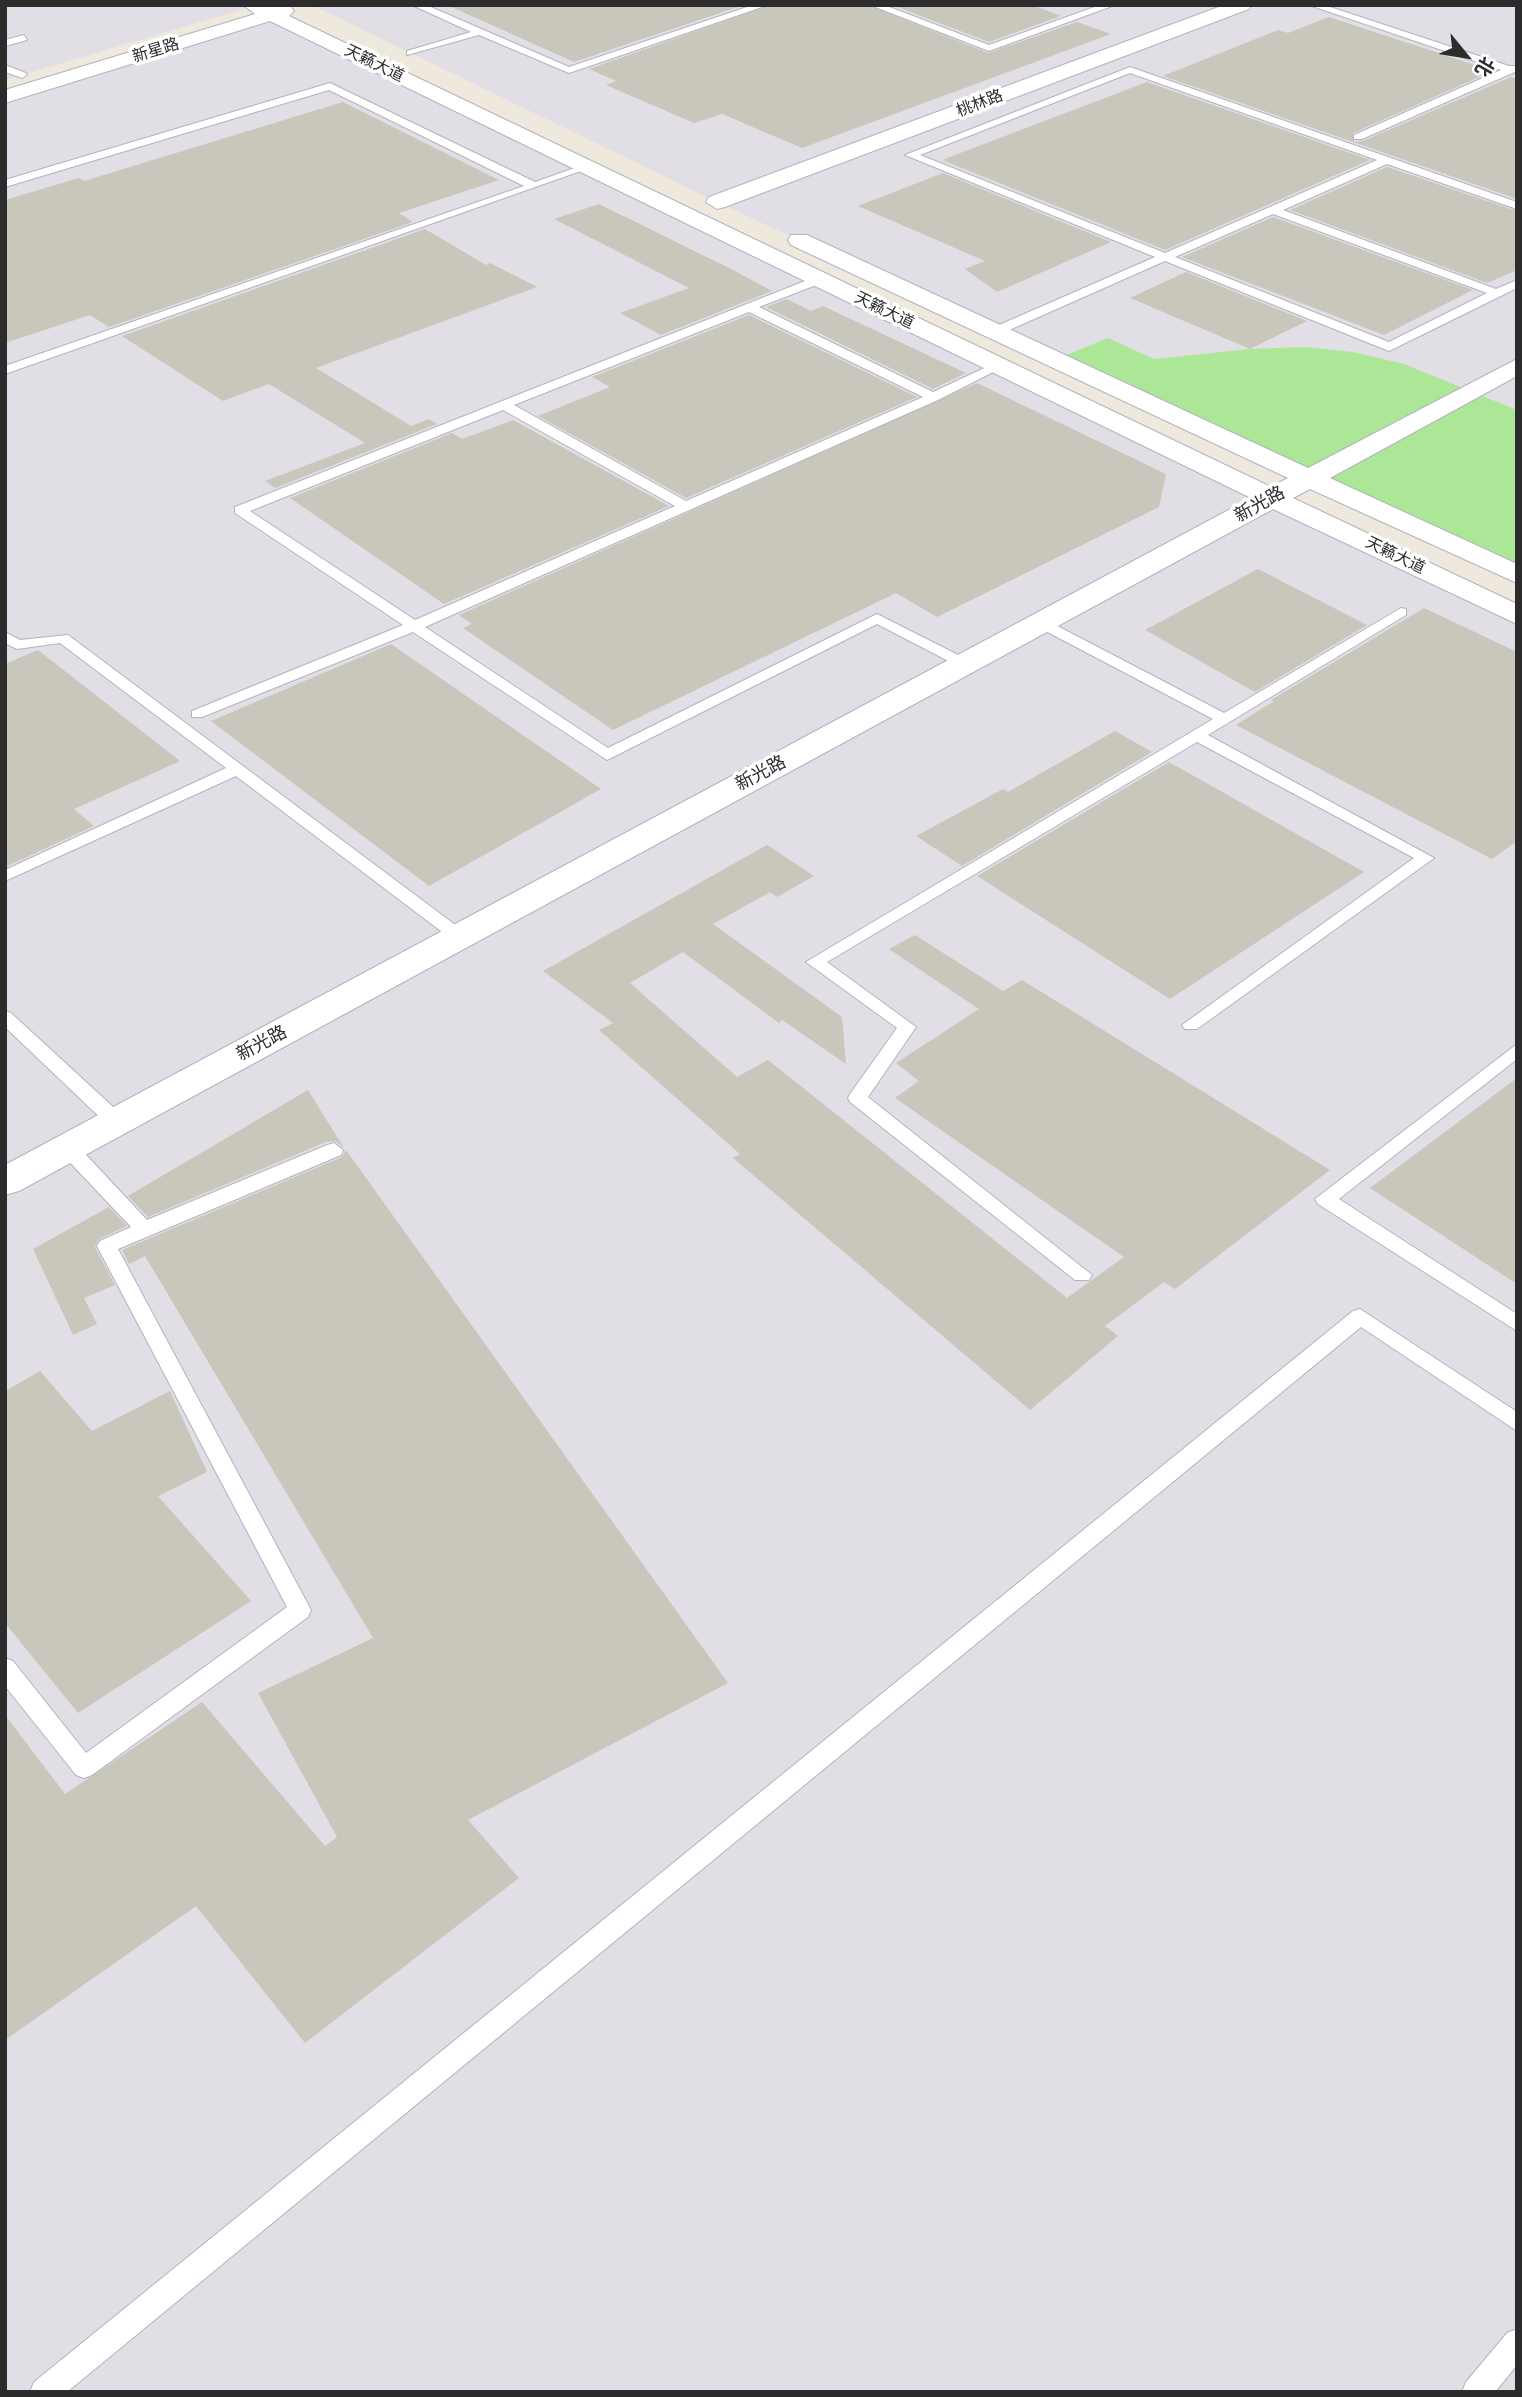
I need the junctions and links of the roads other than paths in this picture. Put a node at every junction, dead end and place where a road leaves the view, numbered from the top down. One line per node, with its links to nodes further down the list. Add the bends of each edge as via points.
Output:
1 (306, 5): 8 (street, 新星路)
2 (417, 5): 9 (lane)
3 (763, 5): 9 (lane, via 569,70)
4 (875, 5): 5 (lane, via 989,48)
5 (1110, 5)
6 (1242, 5): 24 (street, 桃林路)
7 (1314, 5): 15 (lane)
8 (259, 8): 16 (street, 新星路); 17 (street, 新星路); 20 (street, 天籁大道)
9 (480, 32): 13 (lane)
10 (24, 38): 12 (lane)
11 (387, 41): 13 (street, 天籁大道)
12 (5, 43)
13 (411, 53): 14 (street, 天籁大道)
14 (436, 65)
15 (1513, 68): 18 (lane)
16 (11, 74)
17 (5, 97)
18 (1358, 137)
19 (1387, 160): 25 (lane); 26 (lane); 29 (lane, via 1130,70 910,155)
20 (587, 167): 22 (lane); 30 (street, 天籁大道)
21 (5, 184): 22 (lane, via 330,86)
22 (534, 186): 37 (lane)
23 (693, 190): 24 (street)
24 (717, 202): 27 (street)
25 (1517, 206)
26 (1273, 210): 29 (lane); 32 (lane)
27 (743, 214)
28 (780, 232): 34 (street, 天籁大道)
29 (1165, 257): 32 (lane, via 1389,347); 34 (lane)
30 (820, 279): 33 (lane); 36 (street, 天籁大道)
31 (1517, 283): 32 (lane)
32 (1497, 293)
33 (749, 307): 38 (lane); 39 (lane)
34 (994, 332): 40 (street, 天籁大道)
35 (1517, 366): 40 (street, 新光路)
36 (997, 367): 38 (lane); 41 (street, 天籁大道)
37 (5, 370)
38 (933, 397): 42 (lane)
39 (504, 405): 42 (lane); 47 (lane, via 240,510)
40 (1308, 478): 41 (street, 新光路); 43 (street, 天籁大道)
41 (1273, 498): 45 (street, 天籁大道); 46 (street, 新光路)
42 (685, 506): 47 (lane)
43 (1517, 575)
44 (1401, 612): 51 (lane)
45 (1517, 615)
46 (1041, 623): 49 (street, 新光路); 51 (lane)
47 (414, 626): 49 (lane, via 607,755 877,618); 50 (lane)
48 (9, 644): 53 (lane, via 63,638)
49 (965, 664): 55 (street, 新光路)
50 (197, 714)
51 (1224, 719): 52 (lane)
52 (1196, 735): 57 (lane, via 1426,858); 64 (lane, via 815,962 907,1027 857,1098)
53 (237, 769): 54 (lane); 55 (lane)
54 (5, 876)
55 (460, 937): 59 (street, 新光路)
56 (5, 1017): 59 (lane)
57 (1191, 1025)
58 (1517, 1050): 65 (lane, via 1325,1199)
59 (117, 1122): 60 (street, 新光路)
60 (68, 1148): 62 (street, 新光路); 63 (lane)
61 (334, 1150): 63 (lane)
62 (5, 1182)
63 (144, 1229): 67 (lane, via 107,1246 300,1610 83,1768)
64 (1082, 1275)
65 (1517, 1324)
66 (1517, 1423): 69 (lane, via 1360,1316)
67 (5, 1668)
68 (1517, 2343): 70 (lane)
69 (44, 2392)
70 (1476, 2392)

